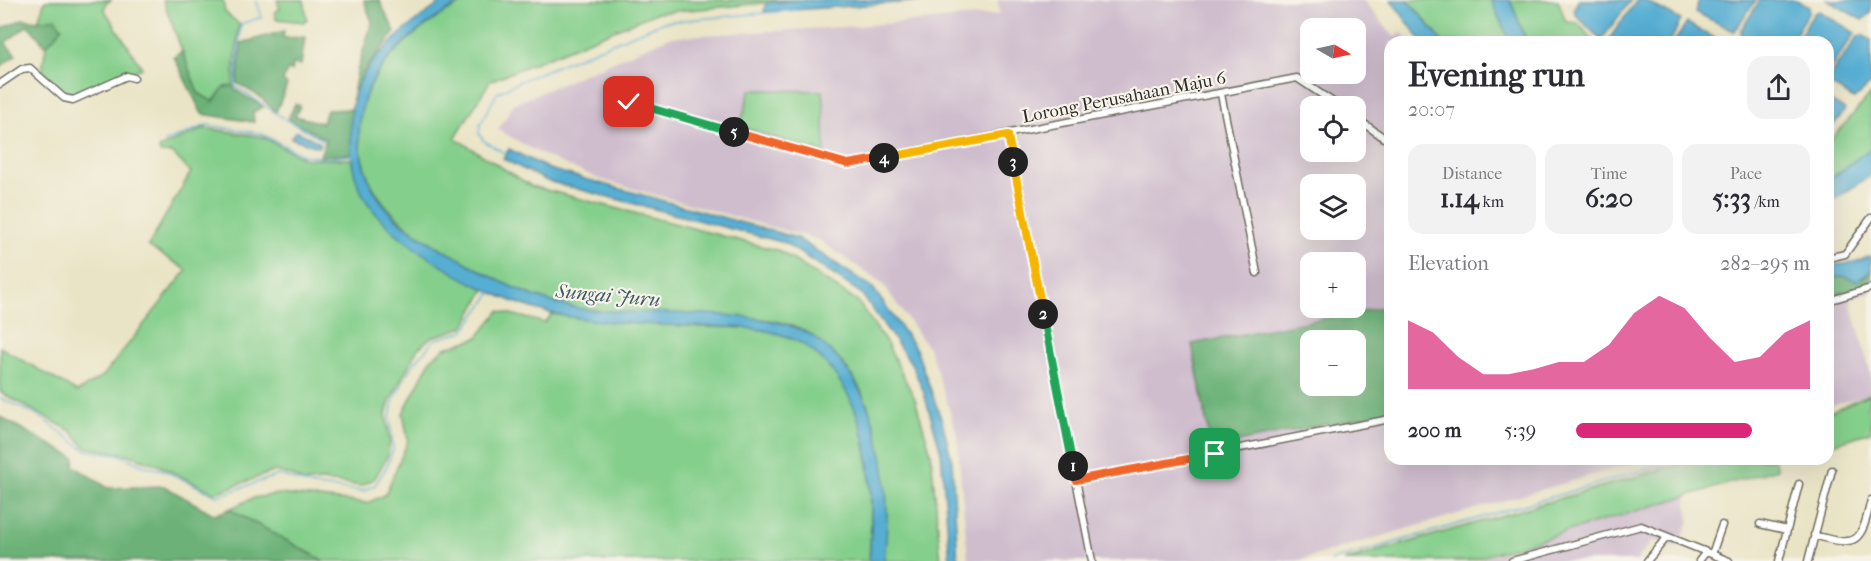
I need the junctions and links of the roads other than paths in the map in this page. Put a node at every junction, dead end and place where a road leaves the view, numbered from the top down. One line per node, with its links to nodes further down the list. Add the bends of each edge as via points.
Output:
1 (134, 78): 2 (street, via 127,76 73,100 64,98 30,68)
2 (0, 84)
3 (1221, 94): 4 (street, Lorong Perusahaan Maju 6, via 1297,78); 7 (street, Lorong Perusahaan Maju 6); 11 (street)
4 (1324, 96)
5 (629, 102): 7 (street, Lorong Perusahaan Maju 6, via 848,164)
6 (1366, 125): 8 (street)
7 (1008, 135): 16 (street)
8 (1384, 138)
9 (1871, 218): 10 (street, via 1845,254)
10 (1834, 257)
11 (1257, 273)
12 (1871, 288): 13 (street)
13 (1834, 299)
14 (1384, 420): 16 (street)
15 (1832, 470): 22 (street)
16 (1076, 480): 25 (street)
17 (1799, 484): 21 (street)
18 (1871, 500): 22 (street, via 1862,535 1854,542)
19 (1760, 524): 21 (street)
20 (1722, 525): 24 (street)
21 (1787, 530): 30 (street)
22 (1814, 536): 31 (street)
23 (1667, 537): 24 (street); 26 (street, via 1641,526); 27 (street)
24 (1709, 553): 28 (street); 29 (street)
25 (1092, 561)
26 (1512, 561)
27 (1647, 561)
28 (1699, 561)
29 (1729, 561)
30 (1779, 561)
31 (1808, 561)

